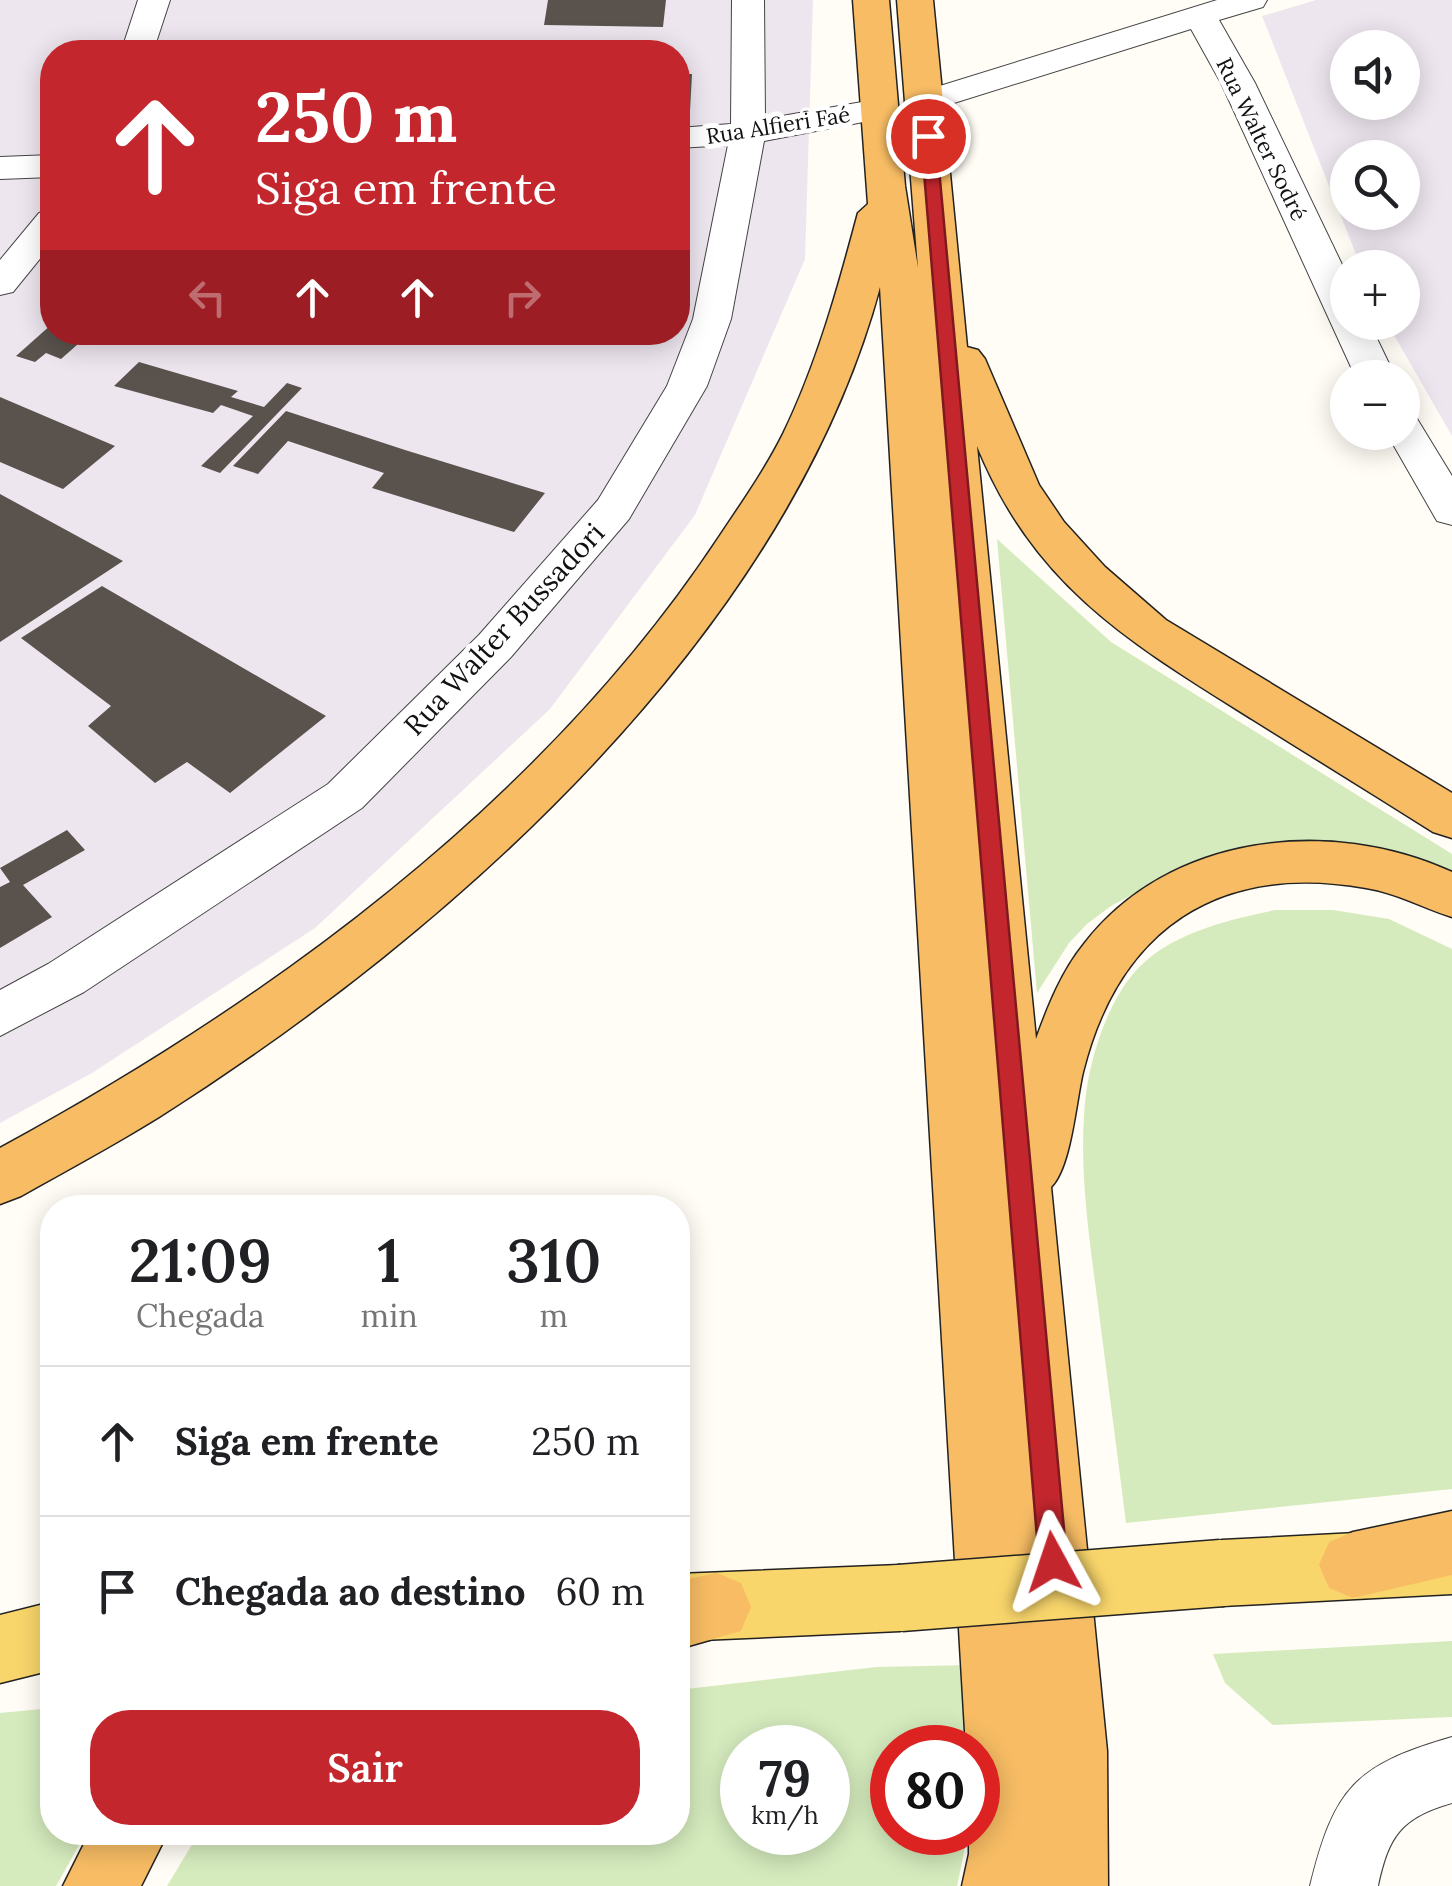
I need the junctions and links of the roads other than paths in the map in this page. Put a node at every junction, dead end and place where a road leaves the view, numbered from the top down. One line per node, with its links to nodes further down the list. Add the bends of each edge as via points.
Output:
1 (154, 0): 7 (street)
2 (748, 0): 10 (street, Rua Walter Bussadori)
3 (871, 0): 9 (highway)
4 (915, 0): 8 (highway)
5 (1251, 0): 6 (street)
6 (1200, 15): 8 (street); 16 (street, Rua Walter Sodré)
7 (140, 40)
8 (926, 102): 18 (highway)
9 (879, 109): 10 (street, Rua Alfieri Faé); 14 (highway)
10 (748, 133): 11 (street, Rua Alfieri Faé); 23 (street, Rua Walter Bussadori, via 712,319 687,386 614,509 495,646 346,796)
11 (690, 137)
12 (40, 166): 13 (street)
13 (0, 168)
14 (885, 186): 24 (highway, via 855,310 808,430 724,574 623,700 484,839 323,972 154,1090); 38 (highway, via 904,310 1001,1726 1006,1854)
15 (40, 236): 17 (street)
16 (1330, 282)
17 (0, 284)
18 (943, 310): 21 (highway, via 1016,487 1088,578 1149,632); 25 (highway)
19 (1416, 450): 20 (street)
20 (1452, 511)
21 (1452, 818)
22 (1452, 896): 25 (highway, via 1375,869 1292,860 1212,876 1145,915 1095,970 1056,1060)
23 (0, 1016)
24 (0, 1178)
25 (1021, 1220): 39 (highway, via 1071,1751)
26 (1452, 1544): 28 (highway)
27 (1452, 1560): 28 (main road)
28 (1353, 1565): 29 (main road, bridge)
29 (691, 1610)
30 (0, 1629): 31 (main road)
31 (40, 1631)
32 (40, 1636): 33 (main road)
33 (0, 1649)
34 (1452, 1770): 36 (street, via 1404,1783 1367,1813)
35 (124, 1845): 37 (highway)
36 (1348, 1867)
37 (100, 1886)
38 (999, 1886)
39 (1071, 1886)

